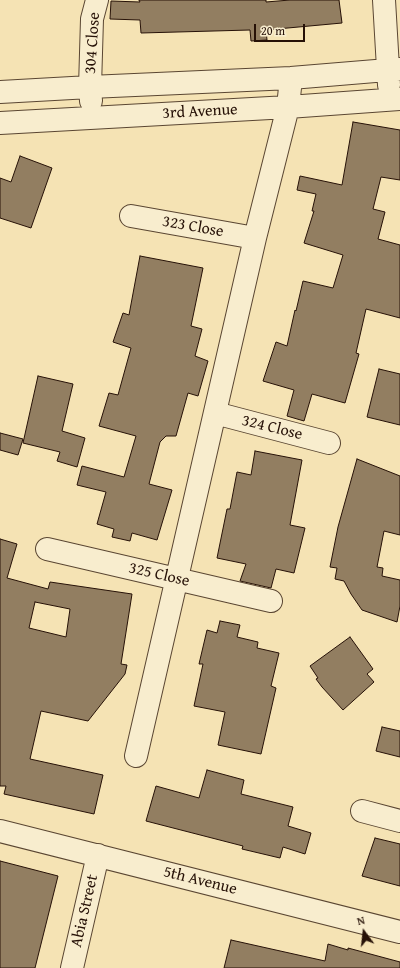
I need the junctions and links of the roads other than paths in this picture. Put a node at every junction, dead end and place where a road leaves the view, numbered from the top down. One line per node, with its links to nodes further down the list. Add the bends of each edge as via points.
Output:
1 (97, 0): 5 (street, 304 Close, via 92,19)
2 (384, 0): 3 (street)
3 (394, 70): 4 (street, 3rd Avenue); 7 (street)
4 (291, 78): 5 (street, 3rd Avenue); 8 (street)
5 (90, 87): 6 (street, 3rd Avenue); 9 (street, 304 Close)
6 (0, 92)
7 (395, 99): 8 (street, 3rd Avenue)
8 (288, 107): 9 (street, 3rd Avenue); 12 (street)
9 (92, 118): 10 (street, 3rd Avenue)
10 (0, 123)
11 (131, 216): 12 (street, 323 Close)
12 (256, 238): 13 (street)
13 (215, 413): 14 (street, 324 Close); 16 (street)
14 (329, 443)
15 (47, 549): 16 (street, 325 Close)
16 (177, 579): 17 (street, 325 Close); 18 (street)
17 (271, 602)
18 (136, 756)
19 (362, 811): 20 (street)
20 (400, 821)
21 (0, 831): 22 (street, 5th Avenue)
22 (98, 855): 23 (street, 5th Avenue); 24 (street, Abia Street)
23 (400, 932)
24 (72, 968)

